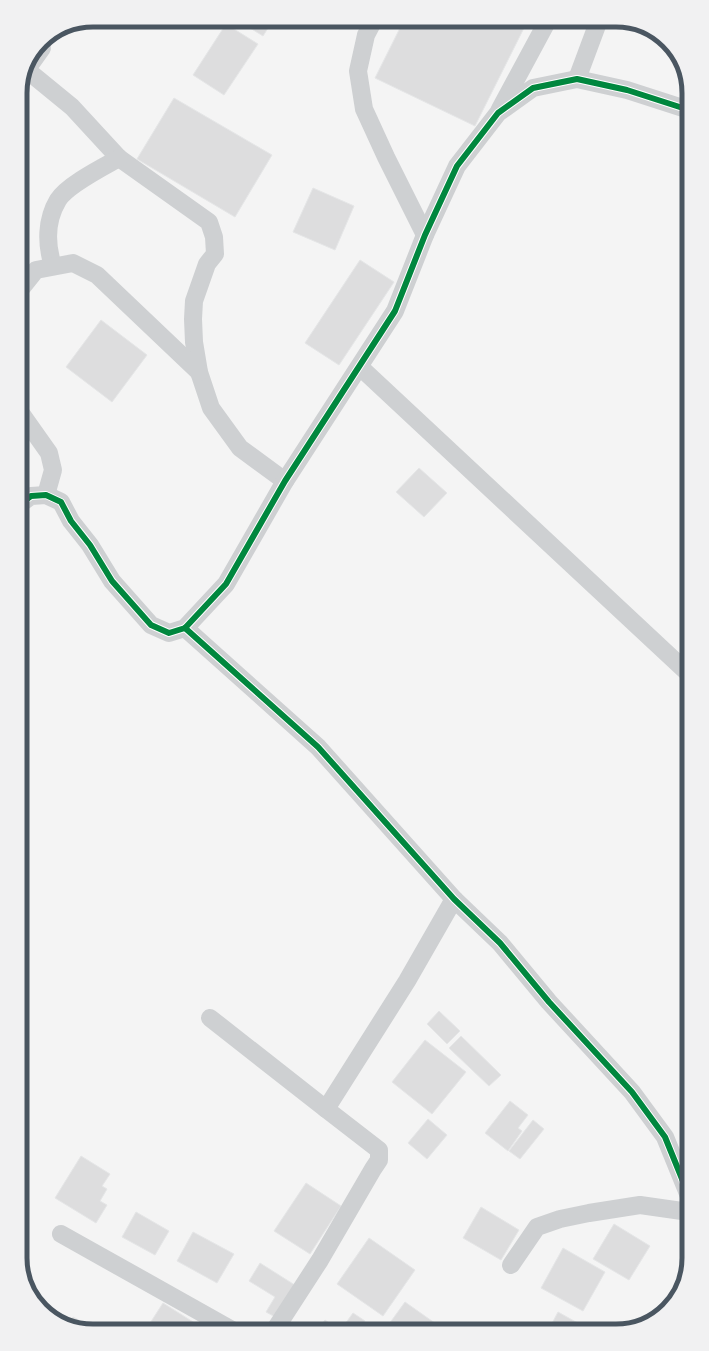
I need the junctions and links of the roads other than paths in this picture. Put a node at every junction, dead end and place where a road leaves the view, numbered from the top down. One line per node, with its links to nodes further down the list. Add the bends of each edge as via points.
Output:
1 (370, 27): 9 (street, via 358,71 364,109)
2 (544, 27): 7 (street)
3 (596, 27): 5 (street)
4 (30, 73): 8 (street, via 72,107)
5 (577, 79): 6 (street, via 627,90); 7 (street, via 532,88)
6 (682, 108)
7 (498, 113): 9 (street, via 456,166)
8 (118, 158): 10 (street, via 70,187 58,200 48,229 48,252); 13 (street, via 209,222 214,237 215,254 208,264 194,301 194,342)
9 (425, 234): 12 (street, via 395,311)
10 (53, 266): 11 (street, via 36,270); 13 (street, via 73,263 97,275)
11 (27, 281)
12 (360, 367): 15 (street); 19 (street)
13 (199, 372): 15 (street, via 211,408 240,448)
14 (27, 422): 16 (street, via 49,453 53,470)
15 (285, 481): 18 (street, via 226,584)
16 (46, 495): 17 (street, via 32,496); 18 (street, via 61,502 112,581 151,625 169,633)
17 (27, 499)
18 (185, 628): 20 (street, via 318,747)
19 (682, 667)
20 (454, 899): 22 (street, via 407,981); 23 (street, via 500,943 549,1002 632,1092 665,1137)
21 (210, 1018): 22 (street)
22 (326, 1109): 28 (street, via 379,1150 379,1160)
23 (682, 1179)
24 (682, 1211): 26 (street, via 640,1205 560,1219 537,1227)
25 (61, 1234): 27 (street)
26 (511, 1265)
27 (222, 1324)
28 (279, 1324)

